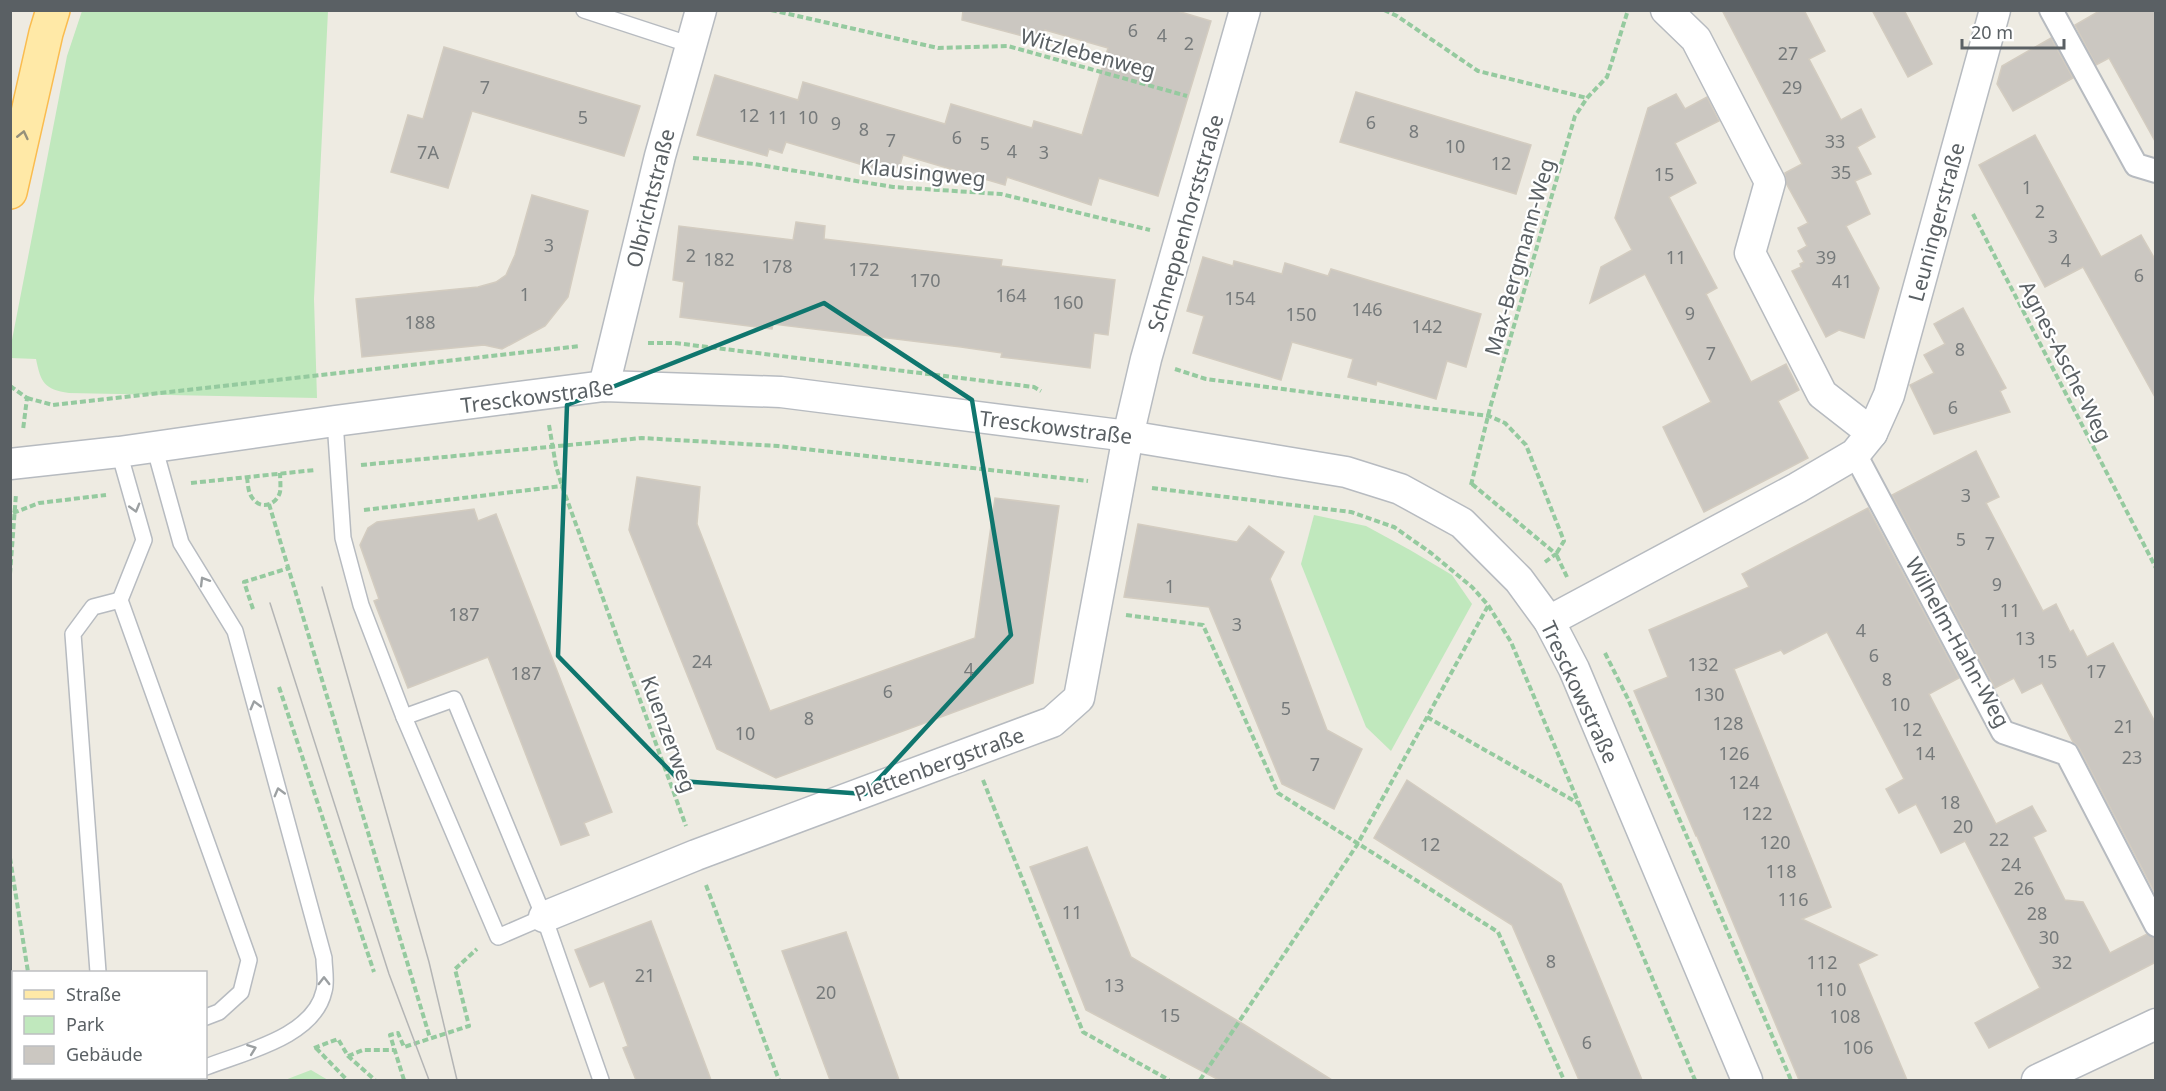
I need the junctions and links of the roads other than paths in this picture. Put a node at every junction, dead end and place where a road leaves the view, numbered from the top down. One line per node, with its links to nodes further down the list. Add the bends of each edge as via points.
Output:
1 (53, 10): 10 (main road, one-way to 1)
2 (584, 10): 8 (lane)
3 (701, 10): 8 (street, Olbrichtstraße)
4 (1245, 10): 13 (street, Schneppenhorststraße, via 1146,359)
5 (1666, 10): 14 (street, via 1696,39 1770,182 1750,253 1822,394)
6 (1995, 10): 14 (street, Leuningerstraße, via 1889,394)
7 (2051, 10): 9 (street, via 2136,165)
8 (691, 45): 11 (street, Olbrichtstraße)
9 (2156, 171)
10 (10, 192)
11 (604, 386): 12 (street, Tresckowstraße); 13 (street, Tresckowstraße, via 781,392)
12 (335, 421): 15 (street, Tresckowstraße); 20 (lane, via 343,538 361,605)
13 (1128, 436): 19 (street, Tresckowstraße, via 1346,472 1400,489 1462,523 1519,580); 21 (street, Plettenbergstraße, via 1080,698 1052,722 696,855)
14 (1864, 443): 19 (street, via 1797,488); 22 (street, Wilhelm-Hahn-Weg, via 2003,732 2067,754)
15 (154, 446): 16 (street, Tresckowstraße); 26 (lane, one-way to 15, via 297,1030 313,1015 324,992 324,958 235,631 181,543)
16 (118, 452): 17 (street, Tresckowstraße); 18 (lane, one-way to 18, via 144,540)
17 (15, 463)
18 (120, 600): 23 (lane, via 93,607 73,634); 24 (lane, via 249,960 241,992 219,1012)
19 (1549, 621): 28 (street, Tresckowstraße, via 1574,669)
20 (404, 717): 21 (lane, via 454,699); 21 (lane, via 498,937)
21 (544, 917): 27 (lane)
22 (2156, 925)
23 (98, 971)
24 (207, 1017)
25 (2156, 1024): 29 (street)
26 (207, 1067)
27 (601, 1080)
28 (1747, 1080)
29 (2037, 1080)

